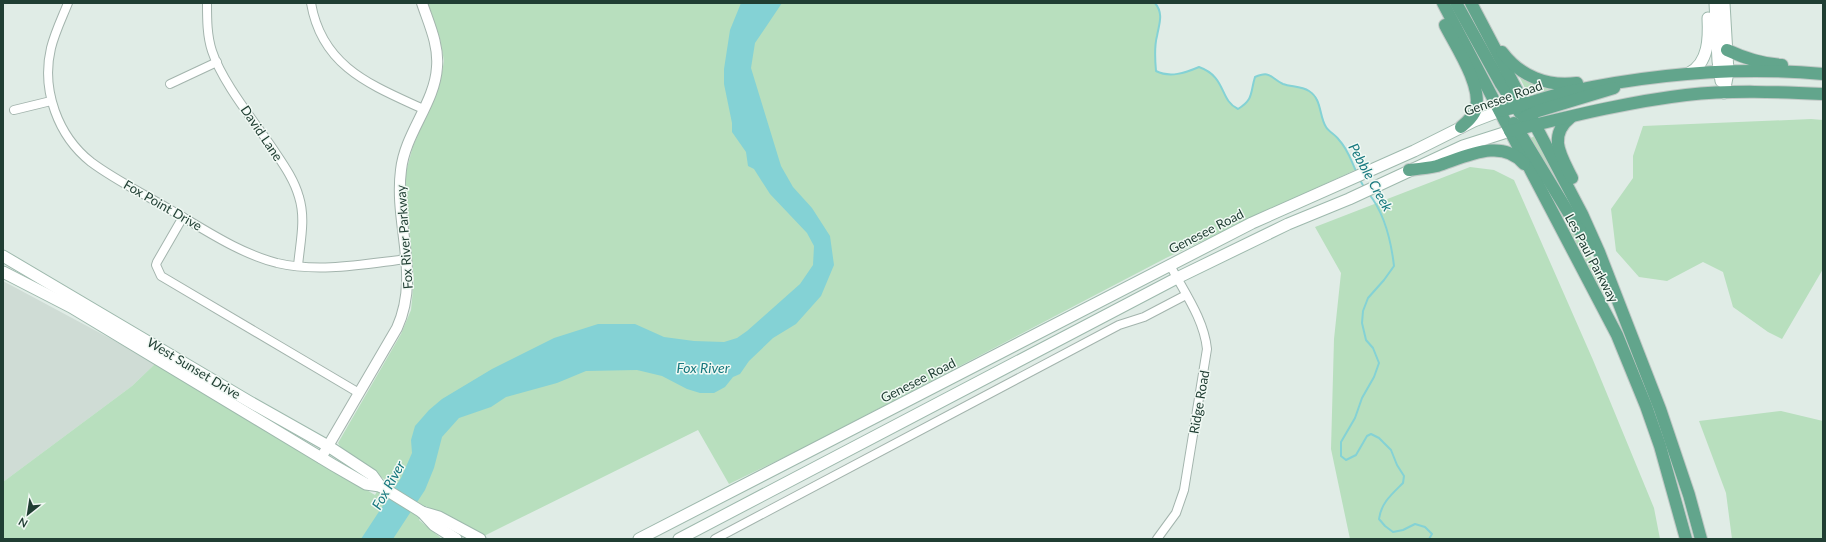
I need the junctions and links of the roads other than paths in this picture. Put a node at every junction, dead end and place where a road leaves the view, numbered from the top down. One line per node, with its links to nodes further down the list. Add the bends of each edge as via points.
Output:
1 (68, 3): 23 (street, Fox Point Drive, via 51,50 48,69)
2 (207, 3): 14 (street, David Lane, via 209,37)
3 (311, 3): 24 (street, via 325,42 350,71)
4 (422, 3): 24 (street, Fox River Parkway, via 438,55 436,76)
5 (1438, 3): 29 (main road, via 1442,19 1470,74 1476,92 1476,107)
6 (1443, 3): 26 (main road, Les Paul Parkway)
7 (1456, 3): 28 (main road)
8 (1471, 3): 12 (main road, Les Paul Parkway)
9 (1708, 3): 17 (main road, via 1709,30 1705,53 1698,66)
10 (1715, 3): 16 (main road)
11 (1724, 3): 13 (main road)
12 (1480, 22): 19 (main road, via 1513,65 1542,81 1558,85 1618,76); 28 (main road, Les Paul Parkway)
13 (1727, 50): 15 (main road, via 1770,63); 16 (main road)
14 (217, 62): 20 (street); 38 (street, David Lane, via 296,189 302,219)
15 (1823, 67)
16 (1724, 72): 17 (main road, Genesee Road); 18 (main road, Genesee Road, via 1789,71); 21 (main road)
17 (1689, 73): 19 (main road, Genesee Road)
18 (1823, 74)
19 (1638, 79): 28 (main road, Genesee Road, via 1565,92)
20 (170, 84)
21 (1724, 93): 22 (main road, Genesee Road); 27 (main road, Genesee Road, via 1637,102)
22 (1823, 94)
23 (51, 101): 25 (street); 32 (street, Fox Point Drive, via 57,117 72,141 92,162)
24 (423, 109): 35 (street, Fox River Parkway, via 410,137 401,169 399,189)
25 (14, 110)
26 (1500, 111): 28 (main road, Les Paul Parkway); 28 (main road, Genesee Road); 29 (main road, Genesee Road)
27 (1571, 117): 28 (main road, Genesee Road); 33 (main road, via 1564,123 1557,136 1559,147 1593,222)
28 (1522, 119): 30 (main road, Genesee Road); 31 (main road, Les Paul Parkway); 33 (main road, Les Paul Parkway, via 1582,214); 33 (main road, via 1536,160 1579,230)
29 (1461, 127): 37 (main road, Genesee Road)
30 (1409, 170): 31 (main road, via 1499,150 1514,154); 41 (main road, Genesee Road, via 1349,199 1288,224)
31 (1532, 173): 56 (main road, Les Paul Parkway, via 1617,335 1660,446)
32 (183, 217): 38 (street, Fox Point Drive, via 247,252 278,263); 43 (street, via 157,262 161,276)
33 (1598, 252): 57 (main road, Les Paul Parkway, via 1660,408)
34 (3, 256): 40 (main road, West Sunset Drive)
35 (407, 259): 38 (street, Fox Point Drive, via 329,267); 43 (street, Fox River Parkway, via 409,279 402,318)
36 (3, 262): 40 (main road)
37 (1170, 265): 41 (street, Ridge Road); 48 (main road, Genesee Road)
38 (298, 266)
39 (3, 272): 45 (main road, West Sunset Drive, via 71,307)
40 (31, 272): 44 (main road, West Sunset Drive)
41 (1177, 278): 42 (street, Ridge Road); 53 (main road, Genesee Road)
42 (1186, 295): 54 (street, via 1144,317 1119,325); 55 (street, Ridge Road, via 1206,335 1206,365 1184,490 1176,514)
43 (359, 393): 44 (street, Fox River Parkway)
44 (328, 446): 45 (street, Fox River Parkway); 46 (main road, West Sunset Drive, via 372,475)
45 (321, 458): 46 (main road, West Sunset Drive, via 366,484)
46 (380, 486): 47 (main road, West Sunset Drive)
47 (422, 512): 49 (main road, West Sunset Drive, via 434,525); 50 (main road, West Sunset Drive, via 439,517)
48 (675, 522): 51 (main road, Genesee Road); 52 (main road, via 664,534)
49 (456, 539)
50 (480, 539)
51 (639, 539)
52 (654, 539)
53 (679, 539)
54 (715, 539)
55 (1158, 539)
56 (1686, 539)
57 (1701, 539)

